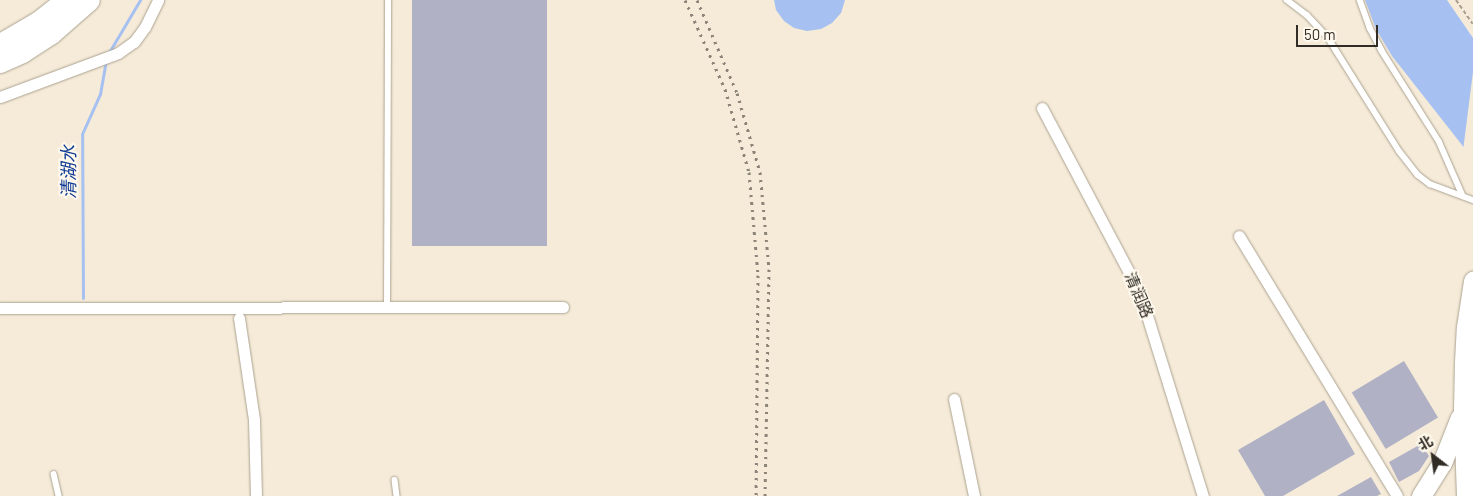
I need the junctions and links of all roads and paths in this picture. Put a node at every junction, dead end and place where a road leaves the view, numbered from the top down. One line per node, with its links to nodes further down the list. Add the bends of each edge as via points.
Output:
1 (66, 0): 9 (highway, via 38,22)
2 (89, 0): 10 (highway, via 51,33)
3 (158, 0): 11 (street, via 134,42 118,53)
4 (388, 0): 19 (lane)
5 (1287, 0): 13 (lane, via 1307,15 1329,39 1418,175 1430,184)
6 (1360, 0): 13 (lane, via 1382,51 1439,141)
7 (1456, 0): 8 (path)
8 (1473, 24)
9 (0, 44)
10 (0, 62)
11 (0, 98)
12 (1042, 108): 30 (street, 清润路, via 1140,293)
13 (1463, 196): 14 (lane)
14 (1473, 200)
15 (1239, 236): 31 (street)
16 (1473, 281): 22 (main road, via 1466,327)
17 (563, 307): 19 (street)
18 (0, 308): 19 (street)
19 (387, 308)
20 (239, 318): 27 (street, via 254,420)
21 (954, 399): 29 (street)
22 (1463, 409): 32 (main road, via 1449,450); 33 (main road)
23 (54, 474): 26 (lane)
24 (395, 480): 28 (lane)
25 (1473, 493): 33 (main road)
26 (60, 496)
27 (256, 496)
28 (397, 496)
29 (974, 496)
30 (1203, 496)
31 (1397, 496)
32 (1420, 496)
33 (1467, 496)

